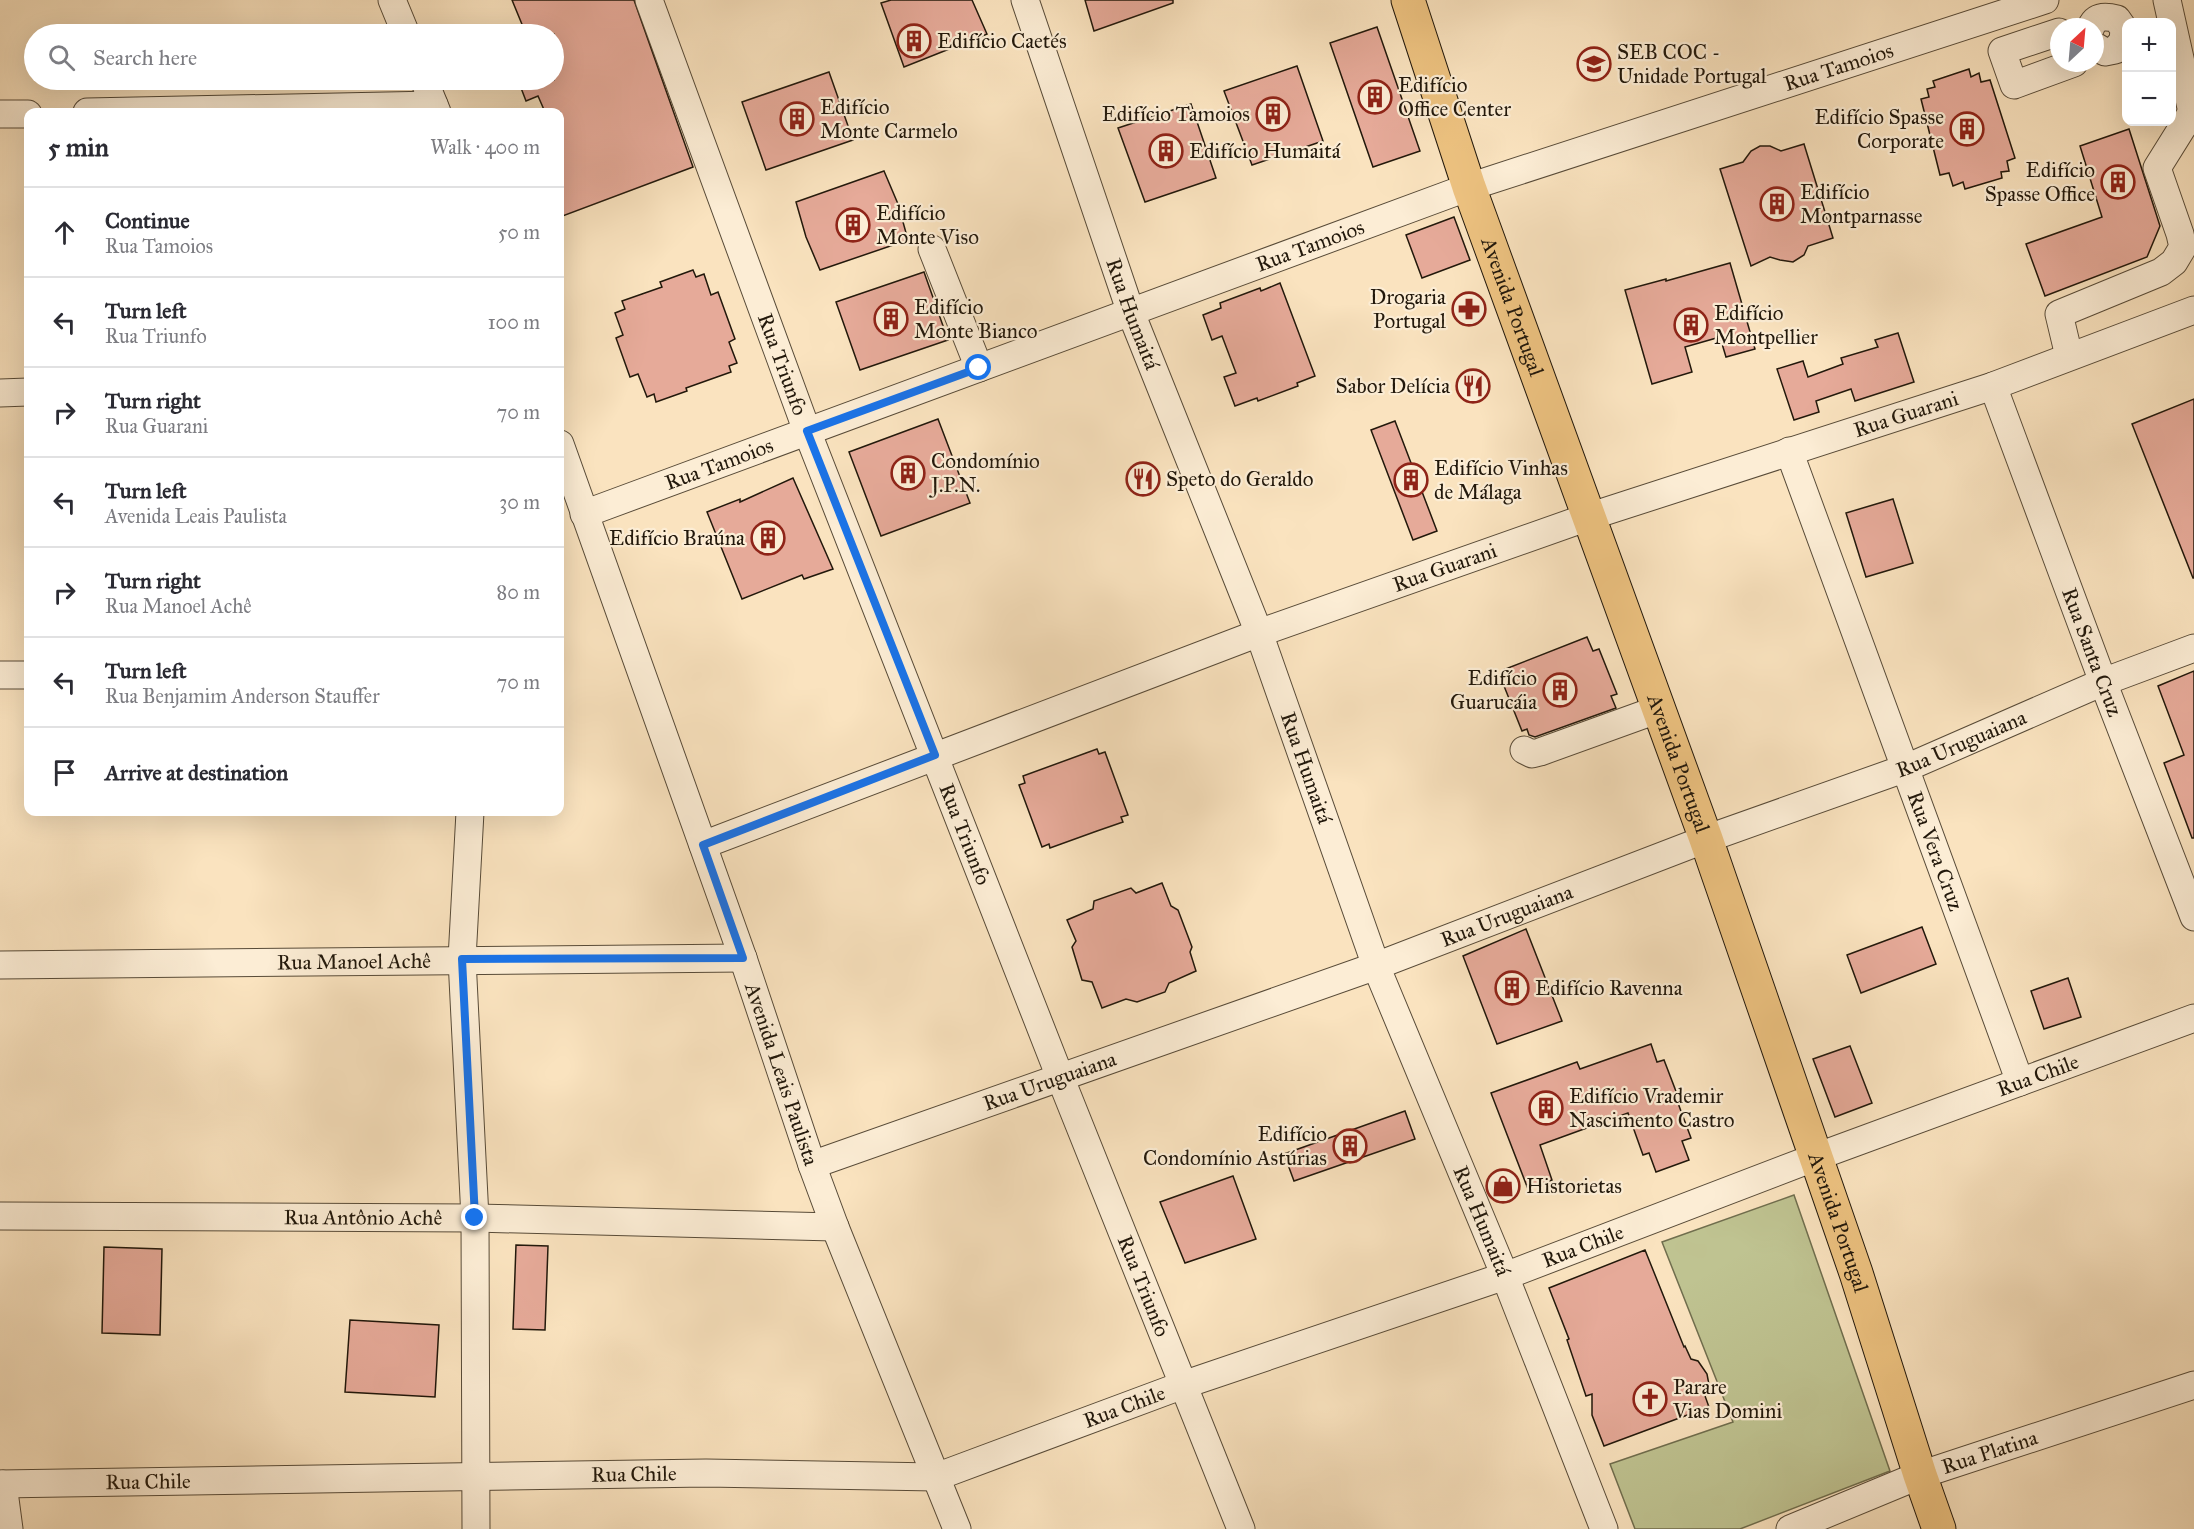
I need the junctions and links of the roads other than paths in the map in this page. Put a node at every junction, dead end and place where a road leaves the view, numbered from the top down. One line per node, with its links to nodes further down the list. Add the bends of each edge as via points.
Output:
1 (392, 0): 6 (street)
2 (649, 0): 24 (street, Rua Triunfo)
3 (1024, 0): 18 (street, Rua Humaitá)
4 (1408, 0): 15 (main road, Avenida Portugal)
5 (2044, 0): 15 (street, Rua Tamoios)
6 (402, 24)
7 (2050, 35): 9 (street, via 2002,51 2014,85)
8 (2176, 42): 14 (street)
9 (2050, 72)
10 (428, 90): 11 (street)
11 (436, 108)
12 (0, 114): 13 (street)
13 (24, 114)
14 (2193, 116): 19 (street, via 2157,168 2183,247 2174,262 2161,272 2059,314)
15 (1469, 187): 18 (street, Rua Tamoios); 28 (main road, Avenida Portugal)
16 (932, 249): 20 (street)
17 (2194, 310): 19 (street, Rua Guarani)
18 (1131, 313): 20 (street, Rua Tamoios); 29 (street, Rua Humaitá)
19 (2069, 356): 21 (street, Rua Guarani)
20 (979, 368): 24 (street, Rua Tamoios)
21 (1993, 386): 25 (street, Rua Guarani); 33 (street, Rua Santa Cruz)
22 (24, 392): 23 (street)
23 (0, 393)
24 (807, 431): 27 (street, Rua Tamoios); 36 (street, Rua Triunfo)
25 (1789, 451): 28 (street, Rua Guarani); 37 (street, Rua Vera Cruz)
26 (564, 456): 27 (street, Avenida Leais Paulista)
27 (584, 514): 40 (street, Avenida Leais Paulista)
28 (1588, 518): 29 (street, Rua Guarani); 34 (main road, Avenida Portugal)
29 (1259, 633): 36 (street, Rua Guarani); 45 (street, Rua Humaitá)
30 (2194, 648): 33 (street, Rua Uruguaiana)
31 (0, 675): 32 (street)
32 (24, 675)
33 (2103, 682): 37 (street, Rua Uruguaiana); 41 (street, Rua Santa Cruz)
34 (1659, 709): 35 (street, via 1540,752); 39 (main road, Avenida Portugal)
35 (1524, 750)
36 (935, 755): 40 (street, Rua Guarani); 47 (street, Rua Triunfo)
37 (1906, 768): 39 (street, Rua Uruguaiana); 48 (street, Rua Vera Cruz)
38 (470, 816): 43 (street)
39 (1706, 839): 45 (street, Rua Uruguaiana); 49 (main road, Avenida Portugal)
40 (703, 845): 42 (street, Avenida Leais Paulista)
41 (2194, 917)
42 (743, 958): 43 (street, Rua Manoel Achê); 50 (street, Avenida Leais Paulista)
43 (462, 959): 44 (street, Rua Manoel Achê); 52 (street)
44 (0, 965)
45 (1376, 966): 47 (street, Rua Uruguaiana); 54 (street, Rua Humaitá)
46 (2194, 1018): 48 (street, Rua Chile)
47 (1060, 1077): 50 (street, Rua Uruguaiana); 55 (street, Rua Triunfo)
48 (2020, 1082): 49 (street, Rua Chile)
49 (1816, 1158): 54 (street, Rua Chile); 57 (main road, Avenida Portugal)
50 (812, 1165): 53 (street, Avenida Leais Paulista)
51 (0, 1216): 52 (street, Rua Antônio Achê)
52 (475, 1218): 53 (street, Rua Antônio Achê); 58 (street)
53 (835, 1227): 59 (street, Avenida Leais Paulista)
54 (1505, 1276): 55 (street, Rua Chile); 65 (street, Rua Humaitá)
55 (1183, 1385): 59 (street, Rua Chile); 64 (street, Rua Triunfo)
56 (2194, 1385): 57 (street, Rua Platina)
57 (1920, 1475): 66 (street, Rua Platina); 67 (main road, Avenida Portugal)
58 (477, 1476): 59 (street, Rua Chile, via 706,1473); 60 (street, Rua Chile); 62 (street)
59 (936, 1478): 63 (street, Avenida Leais Paulista)
60 (2, 1484): 61 (street)
61 (9, 1529)
62 (476, 1529)
63 (957, 1529)
64 (1241, 1529)
65 (1604, 1529)
66 (1790, 1529)
67 (1939, 1529)

